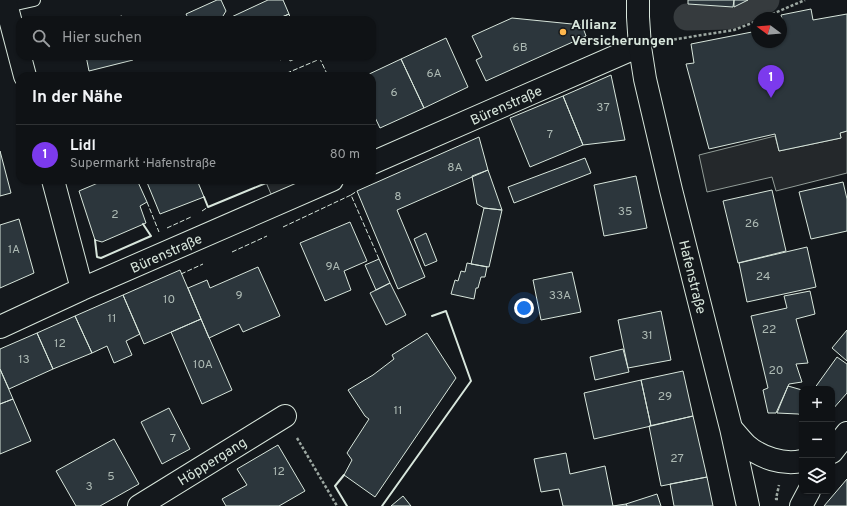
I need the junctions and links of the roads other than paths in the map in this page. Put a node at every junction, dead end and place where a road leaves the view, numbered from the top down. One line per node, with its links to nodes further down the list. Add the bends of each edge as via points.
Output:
1 (34, 0): 3 (lane)
2 (638, 0): 5 (street, Hafenstraße)
3 (6, 3): 4 (street)
4 (16, 41)
5 (640, 47): 8 (street, Bürenstraße); 14 (street, Hafenstraße, via 668,175)
6 (21, 60): 7 (street)
7 (24, 72)
8 (376, 161)
9 (54, 184): 11 (street)
10 (323, 184): 11 (street, Bürenstraße)
11 (82, 289): 12 (street, Bürenstraße)
12 (0, 327)
13 (285, 416): 19 (street, Höppergang)
14 (732, 428): 17 (street, via 746,445 764,457 784,462); 20 (street, Hafenstraße)
15 (847, 433): 16 (street)
16 (835, 447)
17 (799, 461)
18 (807, 494): 21 (street)
19 (139, 506)
20 (748, 506)
21 (801, 506)

